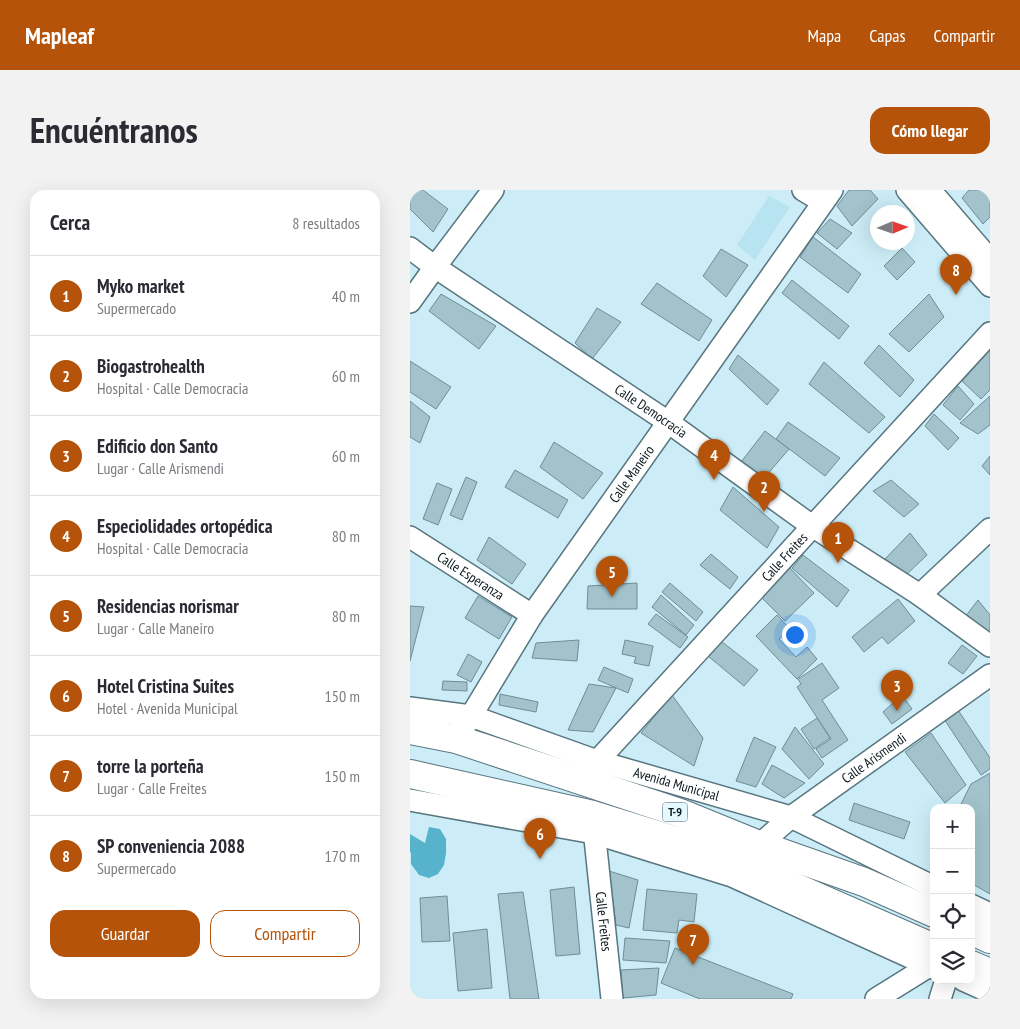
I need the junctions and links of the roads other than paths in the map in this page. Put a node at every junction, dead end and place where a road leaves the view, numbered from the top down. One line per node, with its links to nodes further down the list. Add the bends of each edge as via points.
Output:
1 (493, 190): 8 (street)
2 (803, 190): 5 (street)
3 (907, 190): 9 (street)
4 (930, 190): 7 (street)
5 (827, 196): 12 (street, Calle Maneiro)
6 (410, 248): 8 (street, Calle Democracia)
7 (990, 260)
8 (435, 266): 10 (street); 12 (street, Calle Democracia)
9 (990, 286)
10 (410, 302)
11 (990, 333): 13 (street, Calle Freites)
12 (668, 422): 13 (street, Calle Democracia); 17 (street, Calle Maneiro)
13 (812, 526): 16 (street, Calle Democracia); 24 (street, Calle Freites)
14 (990, 528): 16 (street)
15 (410, 537): 17 (street, Calle Esperanza)
16 (920, 595): 18 (street, Calle Democracia)
17 (532, 615): 21 (street, Calle Maneiro)
18 (990, 646)
19 (990, 675): 28 (street, Calle Arismendi)
20 (410, 708): 21 (street, Avenida Municipal / T-9)
21 (471, 716): 23 (street, Calle Maneiro); 24 (street, Avenida Municipal / T-9)
22 (410, 730): 23 (highway, Avenida Municipal / T-9)
23 (456, 740): 26 (highway, Avenida Municipal / T-9)
24 (596, 761): 26 (street, Calle Freites); 28 (street, Avenida Municipal / T-9)
25 (419, 776): 27 (street); 29 (highway, T-9)
26 (579, 781): 30 (highway, Avenida Municipal / T-9, via 680,813)
27 (410, 799): 29 (street, T-9)
28 (791, 817): 30 (street, Calle Arismendi); 31 (street, Avenida Municipal / T-9)
29 (594, 824): 33 (highway, T-9, via 711,852 772,877); 40 (street, Calle Freites)
30 (759, 845): 32 (highway, Avenida Municipal / T-9, via 864,882)
31 (930, 885)
32 (930, 911)
33 (930, 959)
34 (930, 963): 41 (street)
35 (975, 967): 36 (highway)
36 (990, 973)
37 (945, 984): 42 (street)
38 (973, 984): 39 (street)
39 (990, 992)
40 (612, 999)
41 (876, 999)
42 (940, 999)

